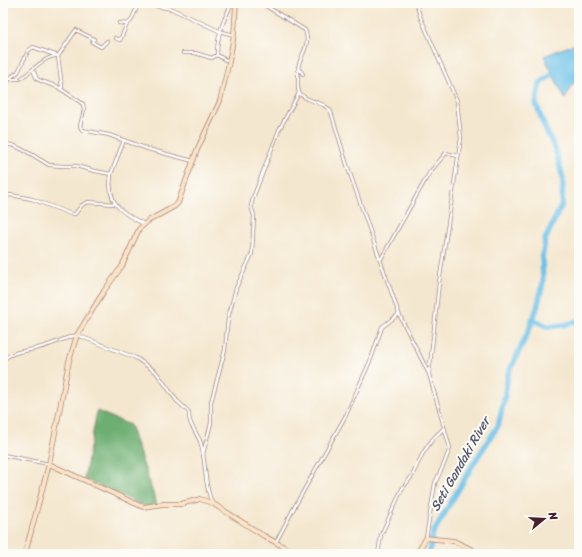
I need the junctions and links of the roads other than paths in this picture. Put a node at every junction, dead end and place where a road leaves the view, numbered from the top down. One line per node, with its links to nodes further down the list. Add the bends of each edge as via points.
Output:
1 (140, 3): 7 (street); 8 (street, via 172,9)
2 (232, 3): 8 (street)
3 (236, 3): 9 (main road)
4 (261, 3): 16 (street, via 305,30 308,43)
5 (416, 3): 25 (street, via 457,101 461,138)
6 (119, 23): 7 (street)
7 (127, 24): 10 (street, via 120,40)
8 (219, 31): 9 (street); 13 (street)
9 (234, 35): 15 (main road)
10 (115, 38)
11 (107, 41): 14 (street, via 102,46 76,30)
12 (183, 53): 13 (street, via 195,53 212,58)
13 (216, 55): 15 (street)
14 (58, 56): 17 (street, via 52,56); 19 (street, via 33,47 28,51 18,72); 20 (street, via 62,87)
15 (229, 62): 26 (main road, via 220,101)
16 (298, 68): 18 (street); 21 (street)
17 (33, 70): 19 (street, via 20,79); 20 (street, via 37,79)
18 (303, 74)
19 (10, 79): 22 (street)
20 (60, 89): 23 (street, via 83,104 80,126 82,130)
21 (300, 93): 31 (street, via 307,99 326,106 331,112 346,165); 38 (street, via 279,130 253,198 252,254 236,288 228,318 225,350 211,402 211,423)
22 (3, 98)
23 (124, 140): 26 (street); 27 (street)
24 (3, 143): 27 (street, via 15,146 49,165 76,166)
25 (458, 156): 31 (street, via 446,153 430,172); 35 (street)
26 (193, 161): 30 (main road, via 177,205)
27 (111, 174): 29 (street, via 110,192)
28 (3, 196): 29 (street, via 32,199 71,214 75,214 88,202)
29 (114, 204): 30 (street)
30 (144, 224): 33 (main road, via 138,231 122,266)
31 (380, 259): 32 (street)
32 (399, 314): 35 (street); 42 (street, via 382,327 346,415)
33 (77, 335): 34 (street, via 39,348 13,353); 38 (street, via 136,358 156,372 177,401 189,412 188,420 200,441); 39 (main road, via 69,361)
34 (3, 360)
35 (429, 374): 36 (street)
36 (444, 428): 41 (street, via 450,448 435,483); 46 (street, via 423,452 413,474 402,489 382,535)
37 (3, 454): 39 (street)
38 (203, 454): 40 (street, via 208,493)
39 (49, 464): 40 (main road, via 142,507 181,504 200,499); 44 (main road)
40 (212, 503): 42 (main road)
41 (426, 538): 43 (main road, via 454,541); 47 (main road)
42 (276, 543): 45 (main road)
43 (473, 553): 48 (main road)
44 (25, 554)
45 (297, 554)
46 (378, 554)
47 (417, 554)
48 (481, 554)

